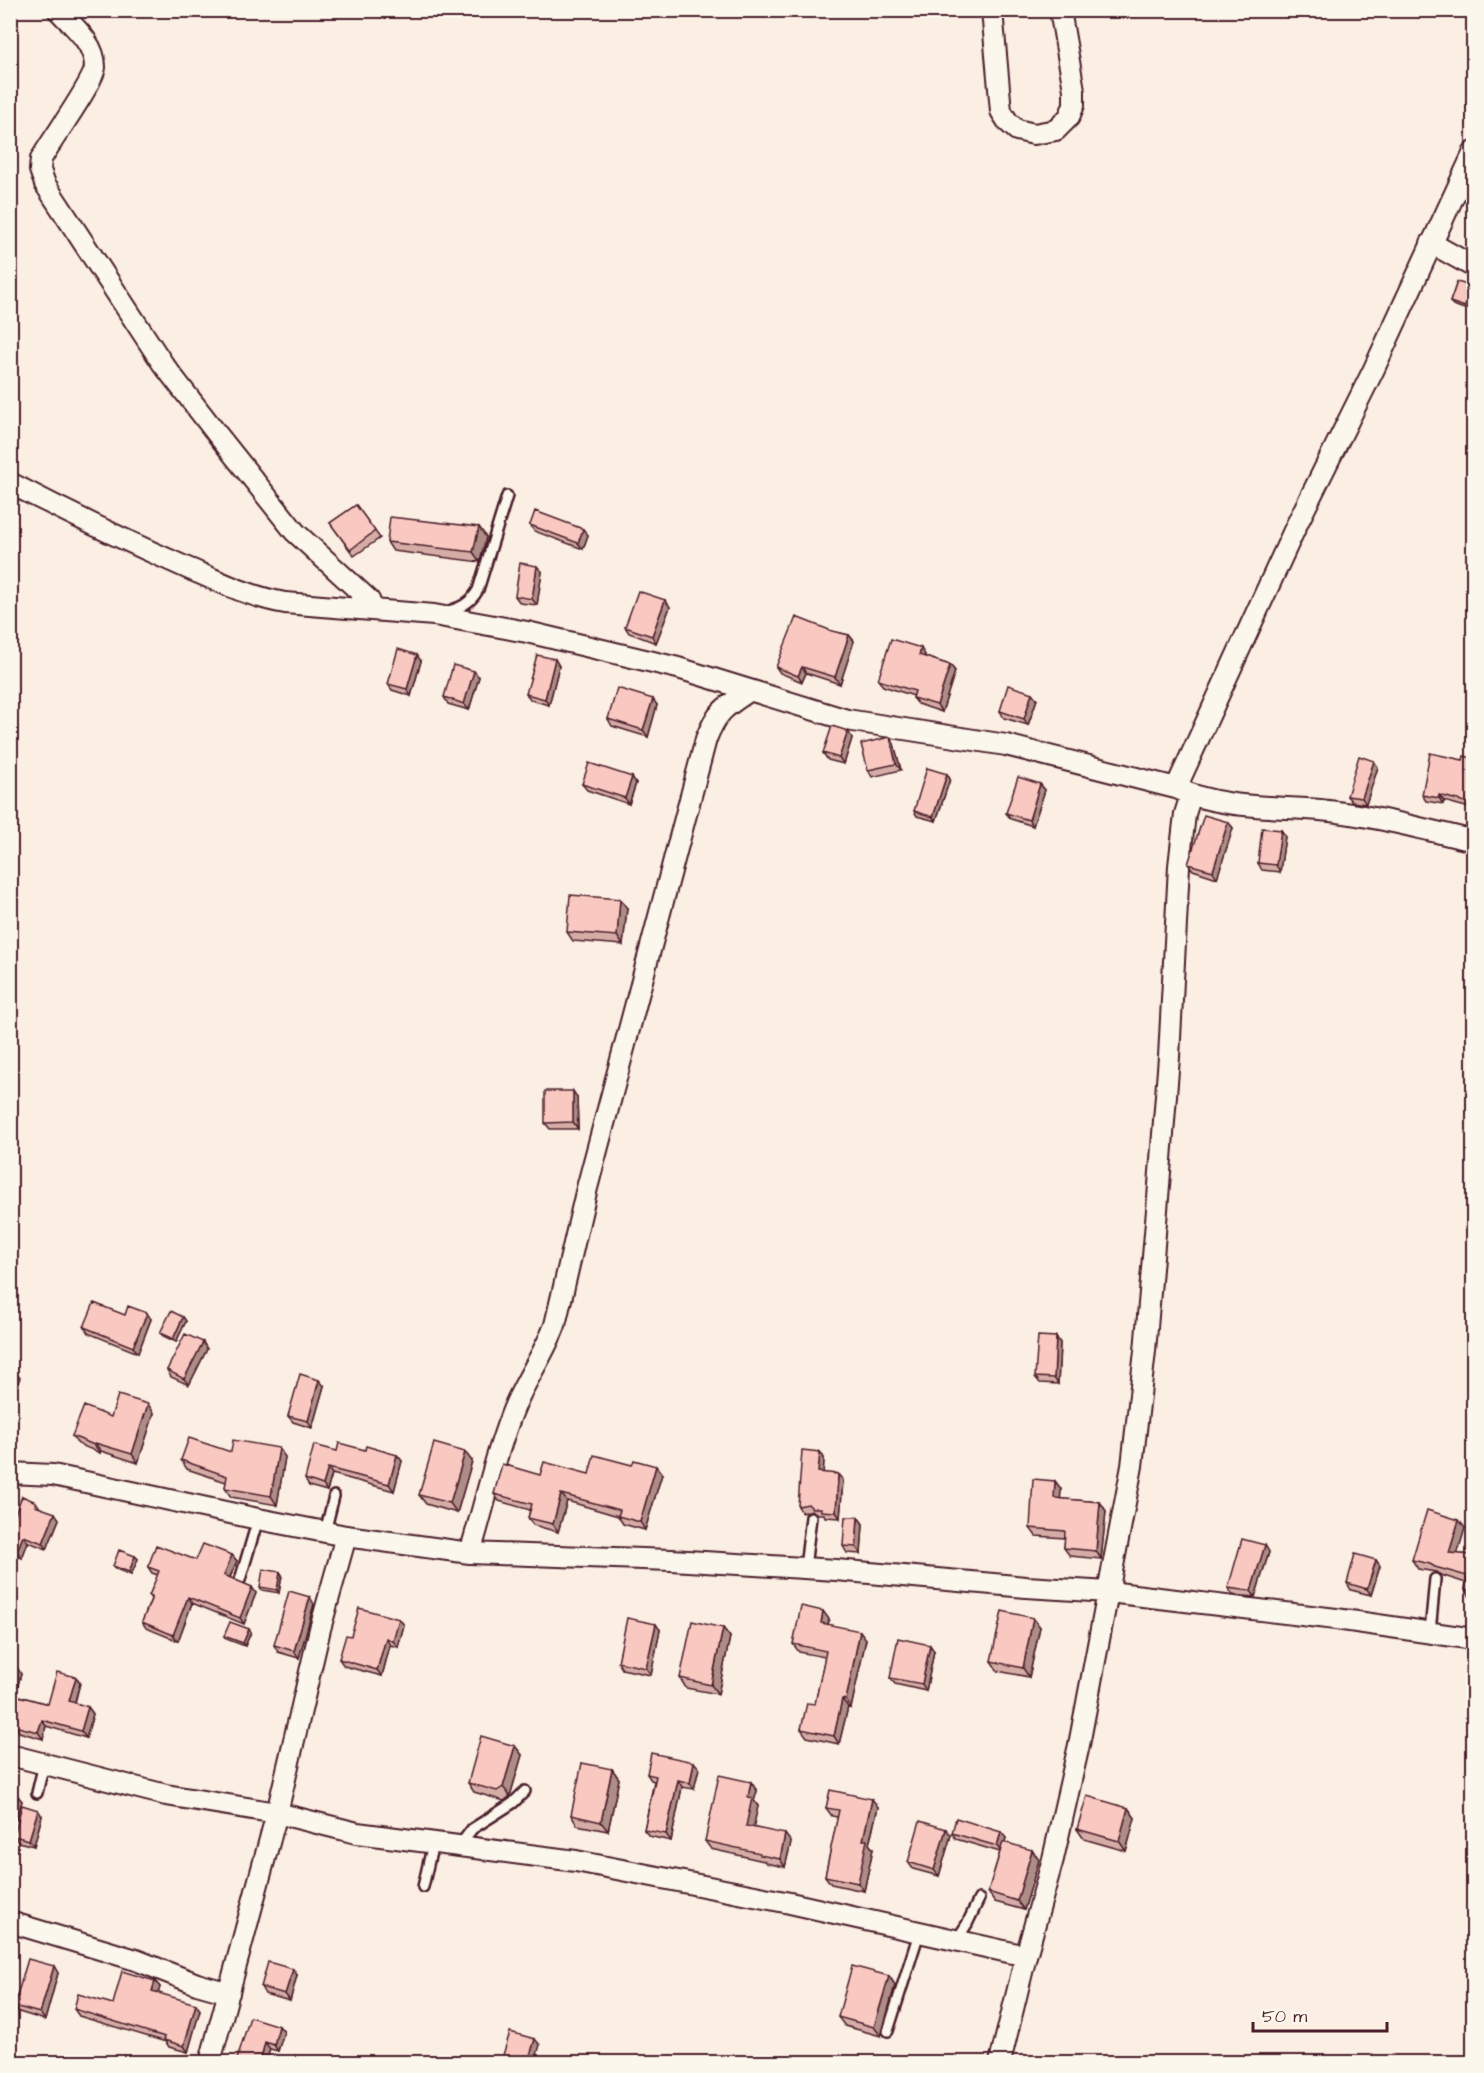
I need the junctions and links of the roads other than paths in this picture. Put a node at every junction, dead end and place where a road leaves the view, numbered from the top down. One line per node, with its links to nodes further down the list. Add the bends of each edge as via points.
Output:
1 (58, 10): 9 (street, via 87,42 95,67 41,159 45,184 163,364 284,519 369,600)
2 (992, 10): 3 (street, via 1001,111 1017,130 1034,134 1056,130 1074,105)
3 (1060, 10)
4 (1473, 152): 5 (street)
5 (1431, 243): 6 (street); 12 (street, via 1297,524)
6 (1473, 267)
7 (10, 483): 9 (street, via 246,593 285,603)
8 (507, 496): 10 (lane, via 472,601)
9 (373, 610): 10 (street)
10 (434, 615): 11 (street, via 618,652)
11 (749, 691): 12 (street, via 847,720 1006,744); 20 (street, via 721,710 706,739 555,1325 516,1403)
12 (1183, 791): 13 (street, via 1242,805 1382,819); 24 (street, via 1185,814 1169,1057 1145,1351 1132,1466)
13 (1473, 841)
14 (10, 1473): 17 (street, via 53,1475)
15 (334, 1496): 18 (lane)
16 (811, 1517): 21 (lane)
17 (258, 1520): 18 (street); 23 (lane)
18 (325, 1532): 19 (street)
19 (346, 1536): 20 (street); 31 (street)
20 (470, 1553): 21 (street)
21 (805, 1568): 24 (street)
22 (1435, 1579): 25 (lane)
23 (240, 1580)
24 (1109, 1592): 25 (street); 39 (street, via 1066,1802)
25 (1430, 1632): 26 (street)
26 (1473, 1639)
27 (10, 1755): 28 (street)
28 (44, 1764): 30 (lane); 31 (street, via 166,1795)
29 (525, 1791): 33 (lane, via 472,1829)
30 (37, 1793)
31 (277, 1814): 32 (street, via 357,1833); 40 (street)
32 (433, 1844): 33 (street); 34 (lane)
33 (458, 1847): 37 (street, via 576,1860)
34 (423, 1887)
35 (978, 1899): 38 (lane)
36 (10, 1922): 40 (street)
37 (919, 1933): 38 (street); 41 (lane)
38 (956, 1941): 39 (street)
39 (1026, 1956): 43 (street)
40 (229, 1993): 42 (street)
41 (888, 2031)
42 (210, 2062)
43 (1000, 2062)

